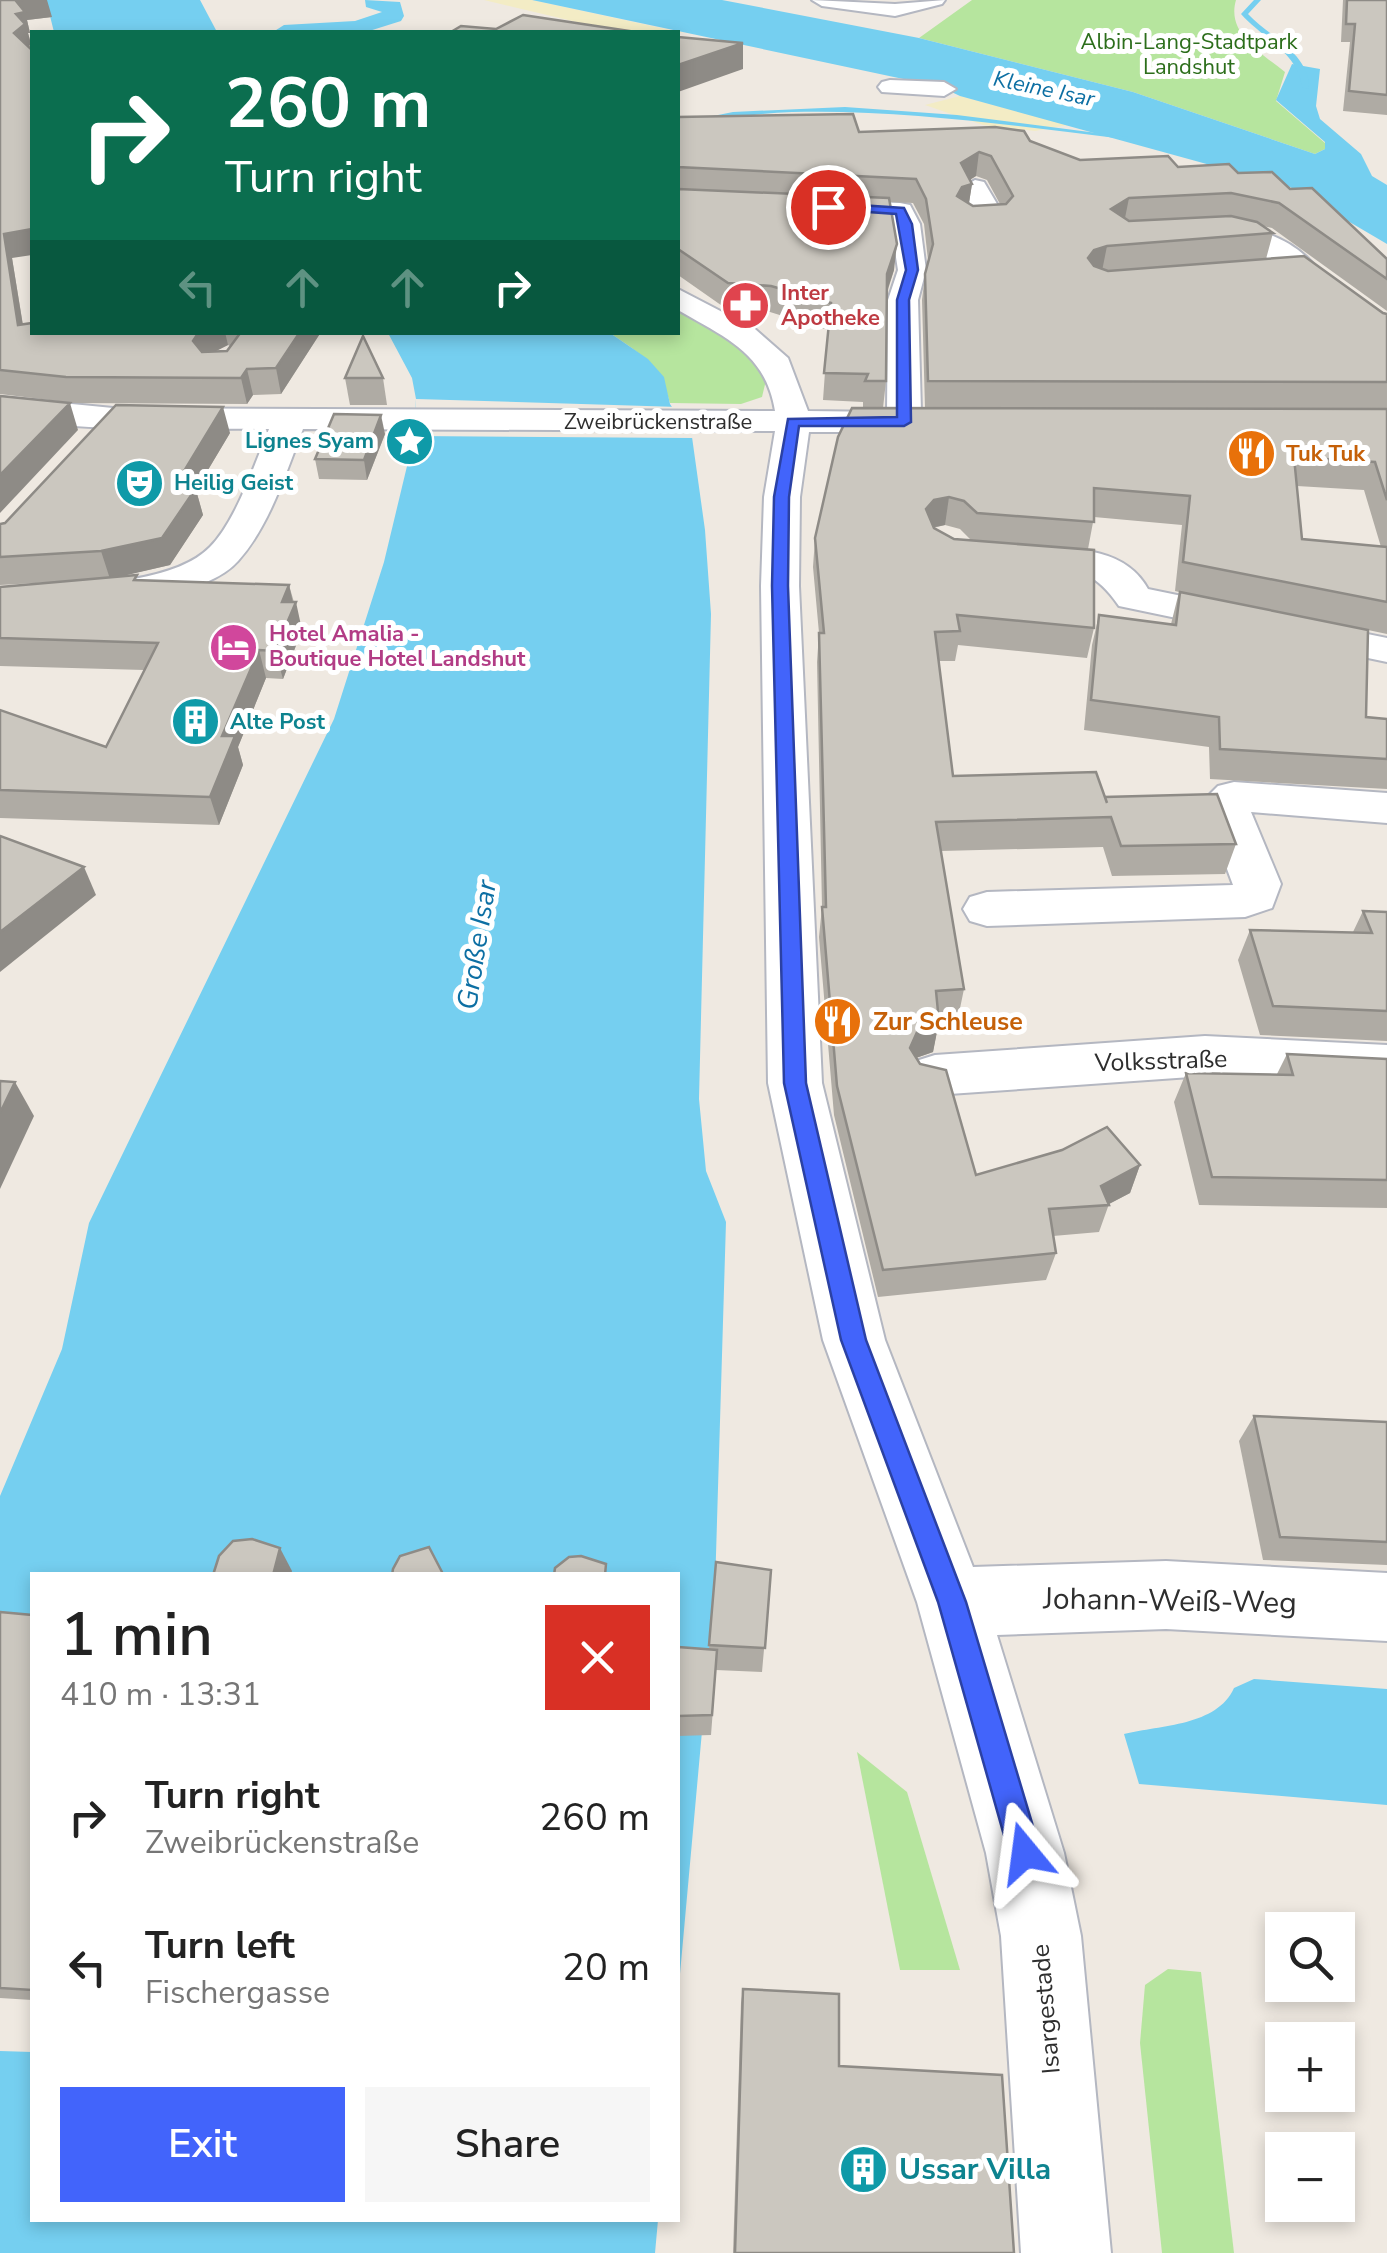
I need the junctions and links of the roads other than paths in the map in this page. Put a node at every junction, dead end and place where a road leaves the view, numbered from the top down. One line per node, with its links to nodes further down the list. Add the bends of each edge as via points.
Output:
1 (822, 0): 2 (street, via 877,10)
2 (935, 0)
3 (890, 87): 4 (street)
4 (944, 88)
5 (893, 179): 8 (street)
6 (975, 188): 9 (street, via 992,219)
7 (680, 202): 8 (street, via 779,204)
8 (912, 219): 17 (street, via 912,270 903,300)
9 (972, 220)
10 (1162, 233): 11 (street, via 1225,230 1261,238 1311,275)
11 (1253, 274)
12 (680, 299): 16 (street, via 744,336 778,365)
13 (0, 406): 14 (street, Zweibrückenstraße)
14 (113, 418): 15 (street, Zweibrückenstraße, via 196,407); 19 (street)
15 (290, 420): 16 (street, Zweibrückenstraße); 22 (street, via 226,554 202,573)
16 (793, 422): 17 (street, Zweibrückenstraße); 30 (street, Isargestade, via 782,497 780,586 813,1082 854,1340)
17 (904, 422): 18 (street, Zweibrückenstraße)
18 (957, 422)
19 (87, 447)
20 (0, 559): 22 (street)
21 (983, 559): 24 (street, via 1096,564 1128,582 1133,598)
22 (15, 599)
23 (1185, 622): 24 (street, via 1290,641)
24 (1322, 638): 25 (street)
25 (1387, 650)
26 (1387, 808): 27 (street, via 1234,796 1225,802 1256,884 1255,896 1245,900)
27 (987, 909)
28 (1387, 1065): 29 (street, Volksstraße, via 1205,1056)
29 (935, 1075)
30 (952, 1602): 31 (street, Johann-Weiß-Weg, via 1166,1595); 32 (street, Isargestade, via 1025,1853 1041,1936)
31 (1387, 1607)
32 (1066, 2253)

